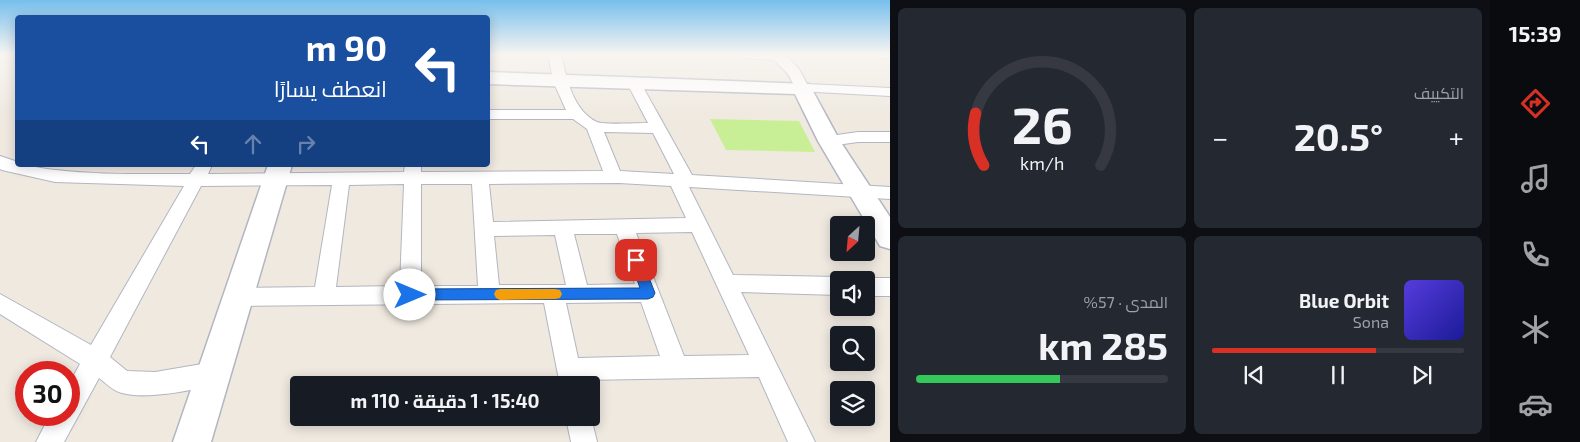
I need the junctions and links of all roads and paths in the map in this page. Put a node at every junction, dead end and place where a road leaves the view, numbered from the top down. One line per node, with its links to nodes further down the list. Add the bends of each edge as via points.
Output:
1 (559, 75): 4 (street)
2 (795, 75): 6 (street)
3 (490, 78): 4 (street)
4 (560, 81): 5 (street); 8 (street)
5 (634, 83): 6 (street); 11 (street)
6 (802, 88): 7 (street); 13 (street)
7 (890, 92)
8 (576, 114): 9 (street); 10 (street)
9 (490, 115)
10 (594, 127): 11 (street); 19 (street)
11 (658, 128): 22 (street)
12 (890, 137): 13 (street)
13 (829, 141): 23 (street)
14 (0, 162): 15 (street, via 55,176)
15 (114, 172): 17 (street)
16 (413, 172): 20 (street); 21 (street); 39 (street)
17 (200, 173): 18 (street); 42 (street)
18 (278, 173): 21 (street); 40 (street)
19 (614, 177): 20 (street); 22 (street)
20 (480, 178): 28 (street)
21 (341, 180): 38 (street)
22 (682, 180): 23 (street); 25 (street)
23 (859, 190): 24 (street); 29 (street)
24 (890, 193)
25 (699, 226): 26 (street); 30 (street)
26 (624, 227): 27 (street); 34 (street)
27 (563, 228): 28 (street); 37 (street)
28 (484, 229): 35 (street)
29 (890, 239)
30 (726, 283): 31 (street); 43 (street)
31 (830, 286)
32 (875, 287): 33 (street)
33 (890, 288)
34 (648, 293): 37 (street); 44 (street)
35 (488, 294): 36 (street); 39 (street)
36 (554, 294): 37 (street); 46 (street)
37 (579, 294)
38 (324, 295): 39 (street); 40 (street)
39 (410, 295)
40 (239, 297): 45 (street)
41 (0, 303): 42 (street)
42 (96, 361): 45 (street, via 123,382 154,384); 48 (street)
43 (766, 366): 44 (street); 54 (street)
44 (676, 368): 47 (street)
45 (214, 373): 52 (street)
46 (570, 376)
47 (582, 376)
48 (80, 389)
49 (58, 426): 51 (street)
50 (581, 426): 53 (street)
51 (49, 442)
52 (192, 442)
53 (584, 442)
54 (802, 442)

